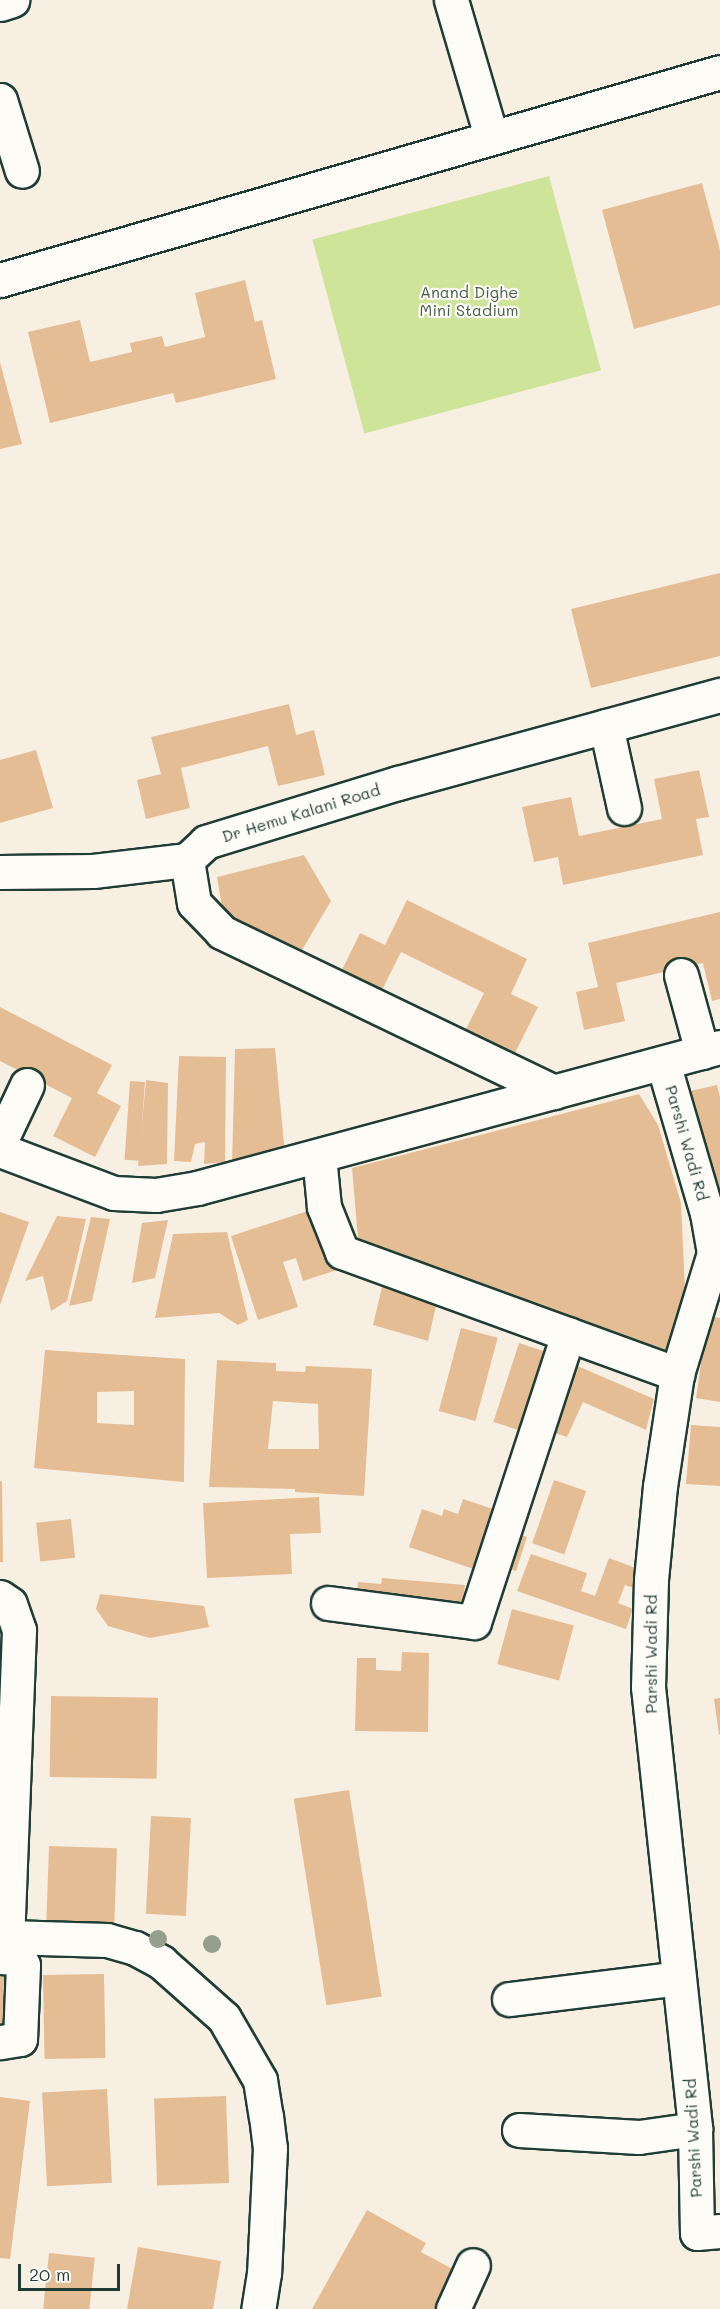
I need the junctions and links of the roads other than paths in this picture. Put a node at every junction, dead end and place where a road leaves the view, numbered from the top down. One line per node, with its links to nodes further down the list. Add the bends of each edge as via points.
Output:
1 (12, 0): 3 (street)
2 (451, 0): 6 (street)
3 (0, 4)
4 (720, 72): 6 (street)
5 (0, 100): 7 (street)
6 (491, 136): 8 (street)
7 (22, 171)
8 (0, 280)
9 (720, 695): 10 (street, Dr Hemu Kalani Road)
10 (606, 726): 11 (street); 12 (street, Dr Hemu Kalani Road, via 206,842)
11 (624, 807)
12 (187, 860): 13 (street, via 93,871); 18 (street, via 194,903 222,932)
13 (0, 872)
14 (681, 975): 15 (street)
15 (711, 1050): 16 (street)
16 (663, 1063): 18 (street); 22 (street, Parshi Wadi Rd)
17 (27, 1084): 19 (street)
18 (554, 1092): 21 (street)
19 (0, 1142)
20 (0, 1150): 21 (street, via 114,1193 156,1195)
21 (319, 1156): 23 (street, via 324,1207 342,1252)
22 (717, 1255): 24 (street, Parshi Wadi Rd)
23 (568, 1334): 24 (street); 26 (street, via 474,1622)
24 (677, 1374): 30 (street, Parshi Wadi Rd, via 654,1545 648,1687)
25 (0, 1597): 29 (street, via 10,1604 19,1630)
26 (328, 1603)
27 (0, 1631): 28 (street)
28 (0, 1665)
29 (2, 1944): 32 (street, via 23,1965 20,2039); 37 (street, via 107,1940 135,1948 161,1962 224,2018 260,2080 267,2116 264,2273)
30 (679, 1978): 31 (street); 33 (street, Parshi Wadi Rd)
31 (509, 1999)
32 (0, 2042)
33 (695, 2129): 34 (street, via 639,2137); 35 (street, Parshi Wadi Rd, via 697,2233)
34 (519, 2130)
35 (720, 2231)
36 (473, 2265): 38 (street)
37 (258, 2309)
38 (453, 2309)

